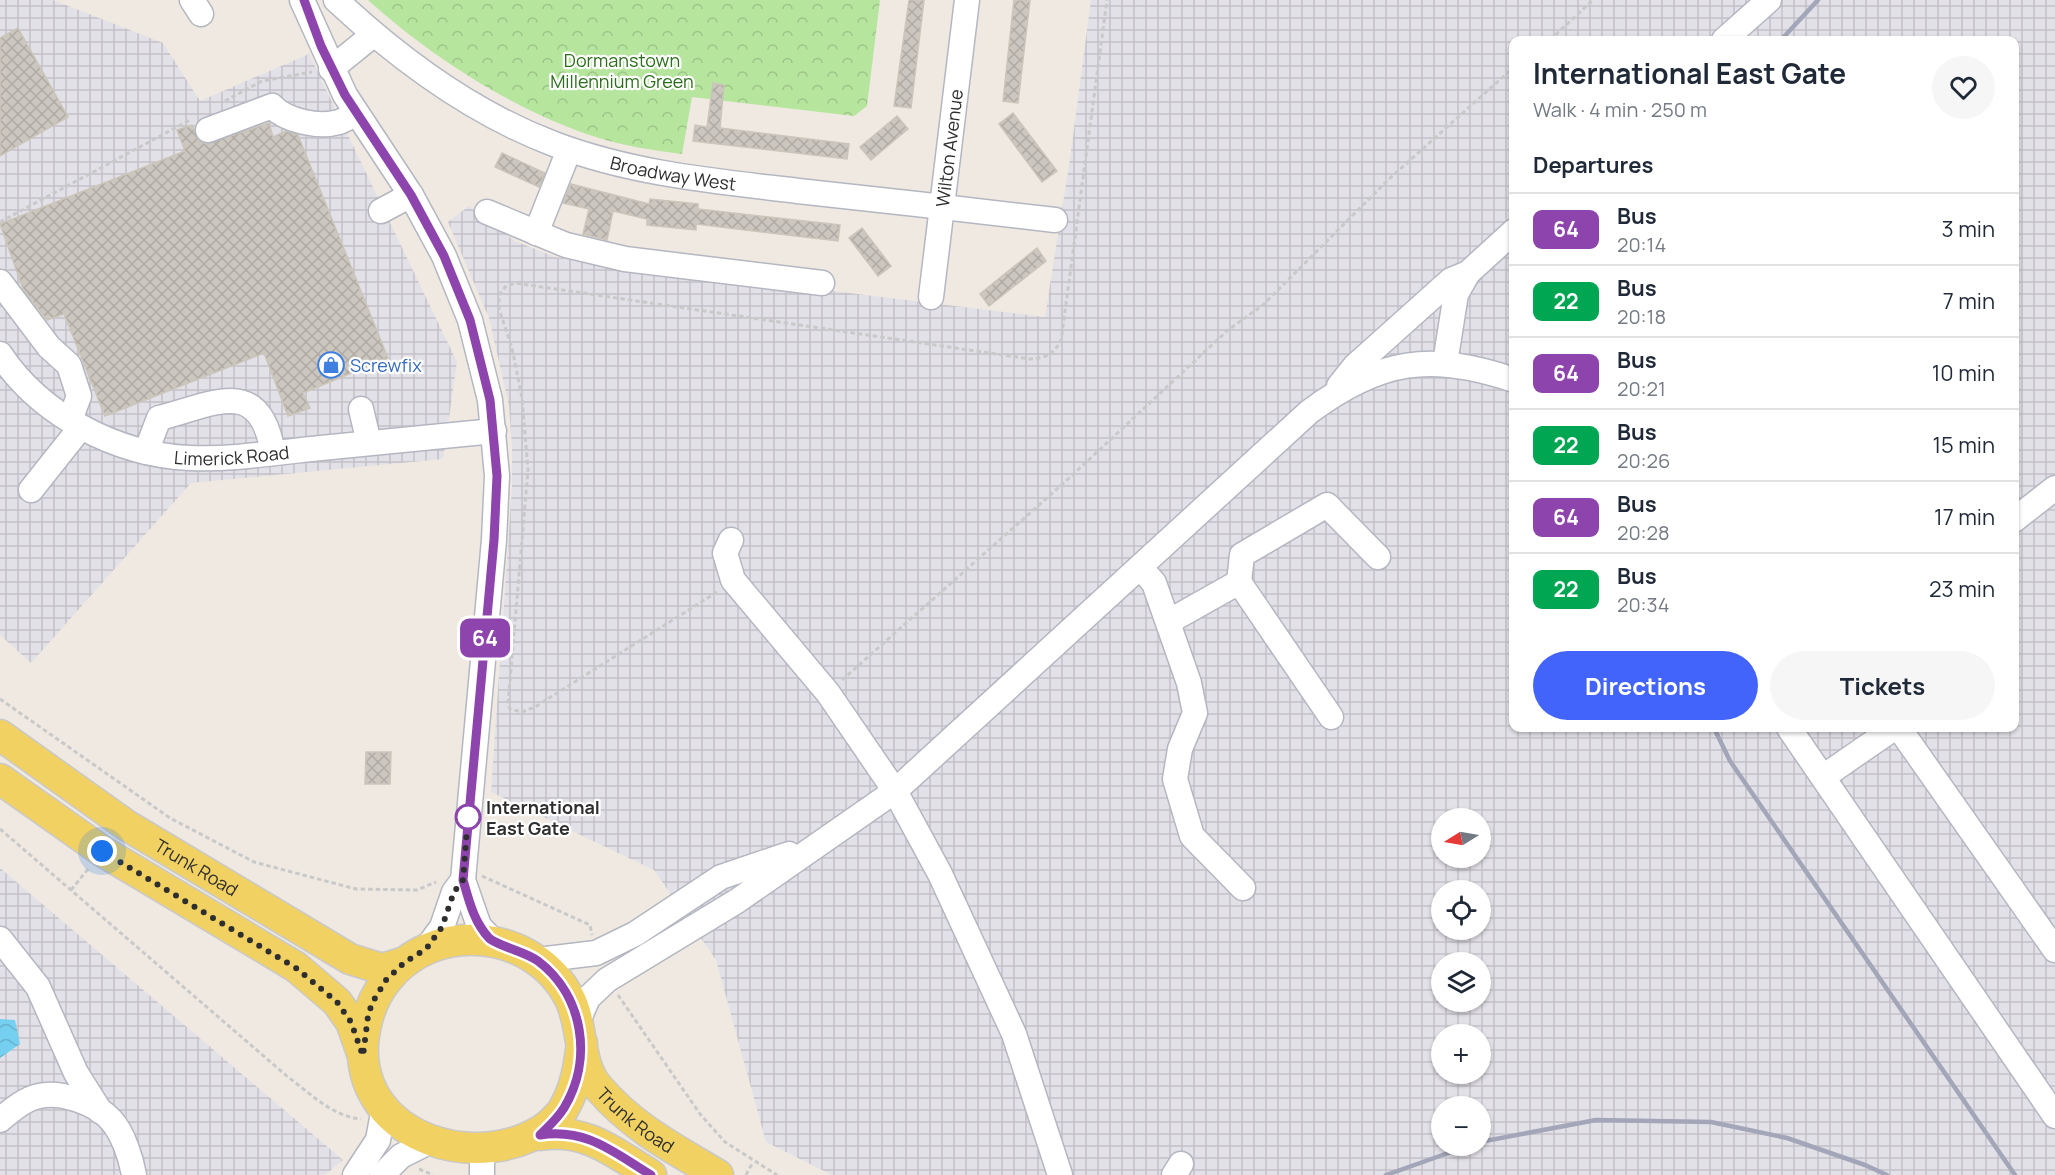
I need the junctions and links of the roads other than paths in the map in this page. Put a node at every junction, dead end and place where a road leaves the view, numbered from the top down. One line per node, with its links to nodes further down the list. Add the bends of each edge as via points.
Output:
1 (302, 0): 7 (street)
2 (336, 0): 5 (street, Broadway West)
3 (967, 0): 12 (street, Wilton Avenue)
4 (1769, 0): 6 (street)
5 (373, 35): 7 (street); 10 (street, Broadway West, via 412,65 496,118)
6 (1728, 36)
7 (331, 69): 8 (street)
8 (356, 113): 9 (street, via 339,122 320,123 280,115 272,106); 11 (street)
9 (204, 122)
10 (569, 150): 12 (street, Broadway West, via 622,166 692,179); 16 (street)
11 (411, 195): 13 (street); 28 (street, via 444,256 470,320 486,376)
12 (941, 207): 15 (street, Broadway West); 21 (street, Wilton Avenue)
13 (381, 211)
14 (487, 212): 16 (street)
15 (1055, 220)
16 (536, 233): 20 (street, via 566,245 625,259)
17 (1509, 236): 18 (street)
18 (1468, 273): 23 (street, via 1456,294); 25 (street, via 1451,280 1355,366)
19 (0, 282): 27 (street, via 49,347 69,365 79,396)
20 (822, 283)
21 (931, 297)
22 (0, 354): 27 (street, Limerick Road, via 10,370 43,401)
23 (1445, 363): 24 (street, via 1479,368); 25 (street, via 1401,365)
24 (1509, 378)
25 (1332, 395): 37 (street)
26 (361, 409): 29 (street)
27 (76, 423): 30 (street, Limerick Road); 33 (street)
28 (494, 431): 29 (street, Limerick Road); 49 (street, via 494,540)
29 (369, 443): 31 (street, Limerick Road)
30 (147, 452): 31 (street, Limerick Road, via 192,458); 31 (street, via 159,418 233,399 256,407 269,427)
31 (273, 453)
32 (2055, 488): 34 (street)
33 (31, 490)
34 (2019, 516)
35 (731, 540): 47 (street, via 725,553 733,580 828,693)
36 (1377, 557): 38 (street, via 1328,505 1242,555)
37 (1140, 567): 39 (street, via 1154,583); 47 (street)
38 (1239, 582): 39 (street); 40 (street)
39 (1168, 622): 50 (street, via 1195,713 1180,749 1175,779 1192,836)
40 (1331, 717)
41 (1792, 732): 45 (street)
42 (1890, 732): 45 (street)
43 (1899, 732): 53 (street)
44 (0, 735): 54 (main road, Trunk Road, via 126,825 350,959 382,969)
45 (1823, 777): 62 (street)
46 (0, 779): 58 (main road, Trunk Road, via 102,851 296,968 337,1002 351,1022)
47 (895, 791): 48 (street); 72 (street, via 940,874 1014,1034)
48 (814, 846): 55 (street, via 721,877 635,934 596,953); 56 (street, via 737,901 607,980 588,998)
49 (463, 874): 52 (street, via 478,926); 54 (street, via 442,927)
50 (1243, 888)
51 (0, 939): 57 (street, via 38,987)
52 (492, 940): 54 (main road, Trunk Road, via 447,942); 55 (main road, Trunk Road)
53 (2055, 950)
54 (416, 955): 58 (main road, via 386,980 372,1003 364,1029)
55 (538, 960): 56 (main road, Trunk Road, via 565,991)
56 (580, 1032): 64 (main road, via 578,1078 564,1110); 71 (main road, Trunk Road, via 590,1076 638,1128)
57 (59, 1039): 59 (street, via 65,1065 62,1078); 60 (street)
58 (363, 1056): 61 (main road, via 369,1086)
59 (38, 1096): 60 (street, via 57,1095); 63 (street)
60 (100, 1111): 67 (street, via 121,1135)
61 (383, 1113): 65 (main road); 68 (street, via 378,1140)
62 (2055, 1116)
63 (0, 1120)
64 (540, 1135): 66 (main road); 70 (main road, Trunk Road, via 561,1132 587,1137)
65 (424, 1159): 66 (main road, via 441,1154); 69 (street, via 401,1156)
66 (482, 1167)
67 (134, 1175)
68 (355, 1175)
69 (382, 1175)
70 (651, 1175)
71 (718, 1175)
72 (1060, 1175)

